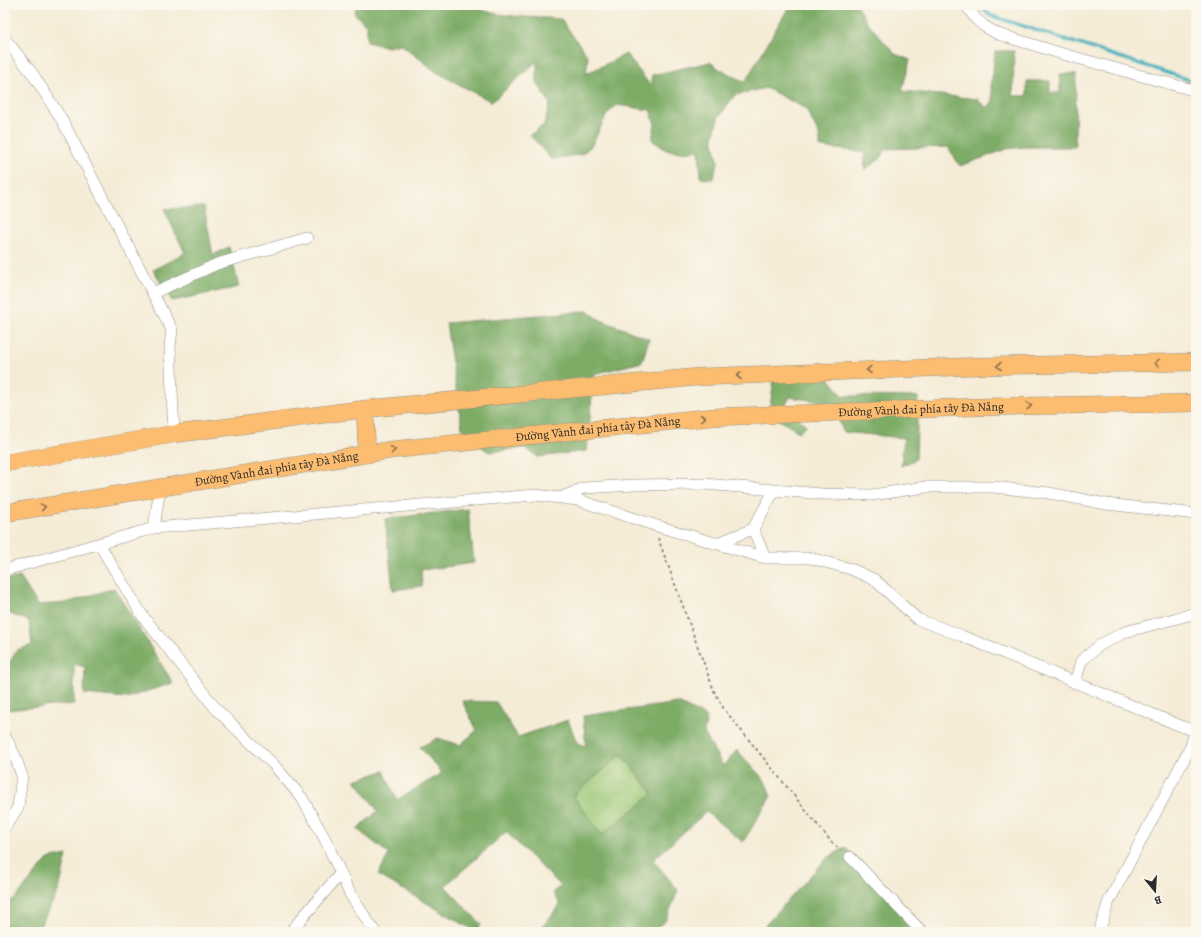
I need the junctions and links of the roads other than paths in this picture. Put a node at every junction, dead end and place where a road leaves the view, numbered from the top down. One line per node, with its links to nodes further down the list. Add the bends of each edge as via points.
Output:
1 (966, 5): 3 (street, via 976,19 998,34)
2 (5, 39): 5 (street, via 32,73 62,120)
3 (1196, 91)
4 (307, 238): 5 (street, via 217,264)
5 (154, 293): 9 (street, via 172,330 170,346)
6 (1196, 362): 8 (main road, one-way to 8, via 981,366 698,377)
7 (1196, 403): 10 (main road, Đường Vành đai phía tây Đà Nẵng, one-way to 7, via 713,417)
8 (365, 409): 9 (main road); 10 (main road)
9 (174, 434): 11 (main road)
10 (367, 454): 12 (main road, Đường Vành đai phía tây Đà Nẵng)
11 (5, 463)
12 (160, 488): 15 (main road, Đường Vành đai phía tây Đà Nẵng, one-way to 12); 17 (street)
13 (774, 491): 14 (street, via 704,484 634,485 584,488); 16 (street, via 872,495 926,486 993,487); 18 (street)
14 (559, 498): 17 (street, via 535,495); 20 (street, via 578,500)
15 (5, 513)
16 (1196, 514)
17 (154, 528): 19 (street)
18 (753, 529): 20 (street); 21 (street)
19 (99, 544): 22 (street); 29 (street, via 142,615 217,710 273,764 302,798)
20 (715, 544): 21 (street)
21 (765, 558): 24 (street, via 810,558 851,569 874,580 917,619)
22 (5, 570)
23 (1196, 613): 24 (street, via 1125,632 1100,645 1081,661)
24 (1075, 683): 25 (street)
25 (1196, 730): 33 (street, via 1191,746 1109,902)
26 (5, 736): 27 (street, via 22,776 18,807)
27 (5, 827)
28 (850, 857): 32 (street)
29 (341, 873): 30 (street); 31 (street, via 350,894)
30 (290, 932)
31 (375, 932)
32 (922, 932)
33 (1099, 932)

